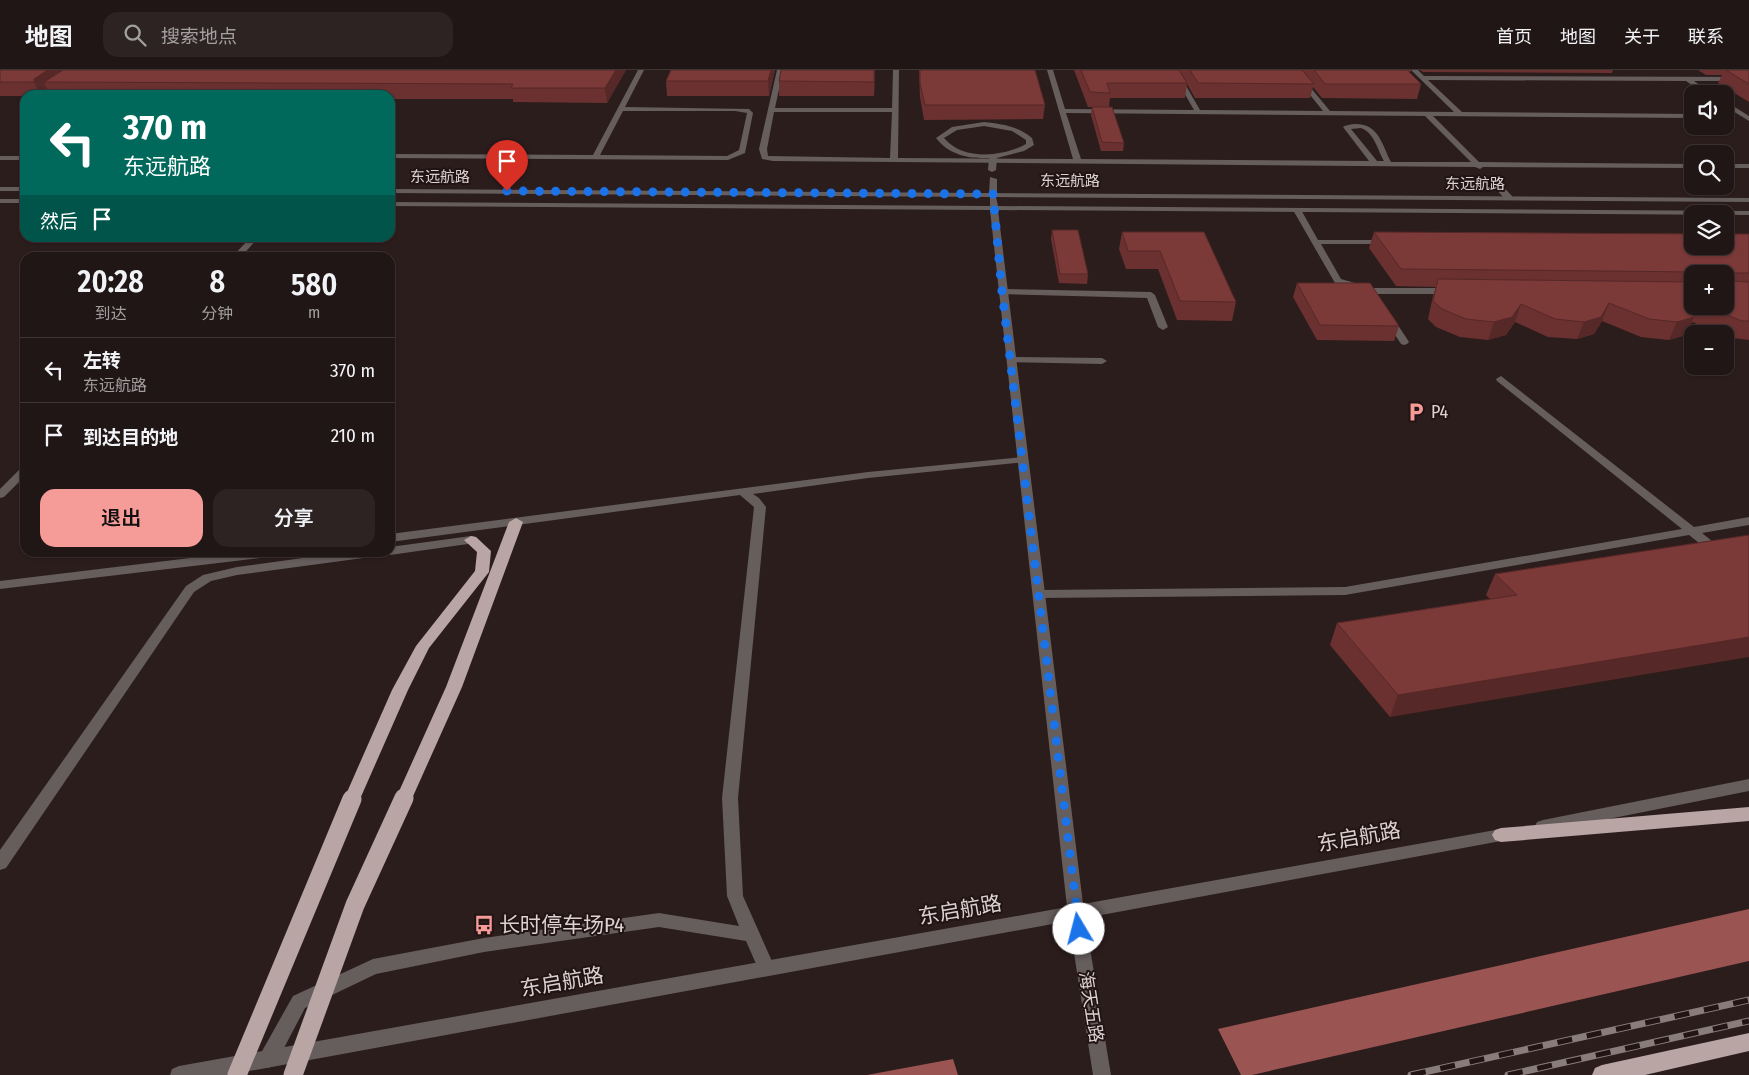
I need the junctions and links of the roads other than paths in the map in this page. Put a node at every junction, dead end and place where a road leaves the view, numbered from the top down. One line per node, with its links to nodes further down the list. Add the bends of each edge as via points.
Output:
1 (86, 70): 15 (street)
2 (641, 70): 16 (street)
3 (780, 70): 18 (street)
4 (896, 70): 19 (street)
5 (1050, 70): 20 (street)
6 (1174, 70): 21 (street)
7 (1293, 70): 22 (street)
8 (1414, 70): 10 (street)
9 (1615, 70): 12 (street)
10 (1422, 78): 12 (street); 24 (street)
11 (1749, 79): 13 (street)
12 (1629, 80): 13 (street)
13 (1689, 80): 14 (street)
14 (1696, 85)
15 (52, 90)
16 (620, 109): 31 (street); 31 (street, via 735,109 750,113 742,151 733,157)
17 (1734, 109): 27 (street)
18 (771, 110): 19 (street); 33 (street, via 763,148 765,156 786,160)
19 (895, 110): 33 (street)
20 (1062, 112): 21 (street); 34 (street)
21 (1198, 112): 22 (street)
22 (1329, 114): 23 (street)
23 (1427, 114): 24 (street); 37 (street)
24 (1460, 114): 25 (street)
25 (1684, 116)
26 (1734, 116): 27 (street)
27 (1747, 117)
28 (395, 156): 31 (street)
29 (0, 158): 30 (street)
30 (20, 158)
31 (595, 158)
32 (993, 159): 32 (street, via 1022,150 1030,145 1030,139 1013,128 984,124 955,128 940,138 944,146 955,152); 33 (street); 34 (street); 41 (street)
33 (894, 160)
34 (1078, 162): 35 (street)
35 (1374, 163): 36 (street); 36 (street, via 1346,127 1368,128 1385,152)
36 (1389, 164): 37 (street)
37 (1477, 164): 38 (street); 42 (street)
38 (1684, 166)
39 (1734, 166): 40 (street)
40 (1749, 166)
41 (992, 170)
42 (1484, 172)
43 (993, 179): 48 (street)
44 (1493, 181): 49 (street)
45 (0, 189): 46 (street)
46 (20, 189)
47 (395, 191): 48 (street, 东远航路)
48 (993, 194): 49 (street, 东远航路); 54 (street, 海天五路)
49 (1510, 198): 50 (street, 东远航路)
50 (1749, 200)
51 (0, 201): 52 (street)
52 (20, 201)
53 (395, 204): 54 (street, 东远航路)
54 (993, 208): 55 (street, 东远航路); 64 (street, 海天五路)
55 (1297, 210): 56 (street, 东远航路); 60 (street)
56 (1684, 213)
57 (1734, 213): 58 (street, 东远航路)
58 (1749, 213)
59 (250, 242): 62 (street)
60 (1316, 242): 61 (street); 63 (street, via 1338,281 1374,294)
61 (1395, 242)
62 (241, 252)
63 (1459, 291)
64 (1002, 292): 66 (street, via 1151,295); 68 (street, 海天五路)
65 (1385, 312): 67 (street)
66 (1163, 328)
67 (1404, 342)
68 (1011, 360): 69 (street); 71 (street, 海天五路)
69 (1102, 361)
70 (1501, 379): 77 (street)
71 (1022, 460): 73 (street, via 868,475); 85 (street, 海天五路)
72 (20, 475): 74 (street)
73 (743, 492): 76 (street); 91 (street, via 760,507 730,798 735,896)
74 (0, 495)
75 (1749, 521): 77 (street)
76 (516, 522): 78 (street); 97 (highway, bridge, via 454,687 355,905)
77 (1691, 530): 81 (street); 85 (street, via 1346,590)
78 (395, 537)
79 (471, 540): 80 (street); 96 (highway, bridge, via 484,551 482,572 423,646 400,690)
80 (395, 550)
81 (1720, 554)
82 (234, 557): 84 (street)
83 (341, 557): 89 (street, via 237,571 207,578 190,589)
84 (0, 585)
85 (1039, 594): 90 (street, 海天五路)
86 (1749, 785): 88 (street, 东启航路)
87 (1749, 814): 88 (highway)
88 (1501, 835): 90 (street, 东启航路)
89 (0, 863)
90 (1076, 911): 92 (street, 东启航路); 98 (street, 海天五路)
91 (752, 935): 92 (street); 94 (street, via 660,920 484,944 373,967 299,1002)
92 (766, 968): 94 (street, 东启航路)
93 (1749, 1042): 99 (highway)
94 (268, 1059): 95 (street, 东启航路)
95 (179, 1075)
96 (237, 1075)
97 (293, 1075)
98 (1102, 1075)
99 (1602, 1075)

